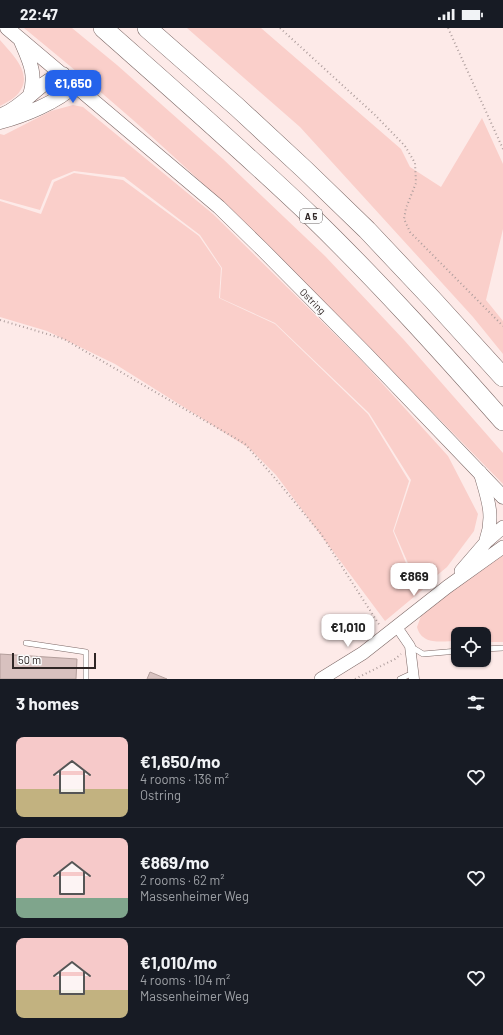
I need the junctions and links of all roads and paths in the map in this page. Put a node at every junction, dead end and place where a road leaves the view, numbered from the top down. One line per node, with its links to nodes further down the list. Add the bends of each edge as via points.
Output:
1 (7, 28): 6 (main road)
2 (103, 28): 16 (highway, A 5, via 194,107 312,217 446,356)
3 (147, 28): 15 (highway, via 243,112 367,230)
4 (280, 28): 14 (path, via 405,146 415,163 416,183 404,219 410,232)
5 (448, 28): 12 (path)
6 (19, 37): 7 (main road); 9 (main road, via 31,66 33,82)
7 (63, 74): 8 (main road, Ostring); 9 (main road, via 46,82)
8 (75, 85): 11 (main road, via 53,101); 17 (main road, Ostring, via 219,208 262,249)
9 (30, 95): 10 (main road, via 21,104)
10 (0, 115)
11 (0, 122)
12 (503, 149)
13 (0, 320): 24 (path, via 64,339 245,444 321,534)
14 (503, 326)
15 (503, 378)
16 (503, 421)
17 (480, 472): 18 (main road, Ostring); 20 (street, via 489,502 490,530)
18 (503, 497)
19 (503, 527): 20 (street)
20 (486, 542): 22 (street)
21 (503, 546): 22 (street)
22 (447, 587): 23 (street)
23 (397, 627): 24 (street); 26 (street)
24 (386, 635): 32 (street, via 363,653)
25 (26, 643): 31 (lane, via 86,652)
26 (410, 646): 29 (lane, via 423,654); 30 (street); 33 (path, via 395,659)
27 (503, 648): 28 (lane)
28 (491, 649)
29 (451, 652)
30 (414, 676): 34 (lane)
31 (86, 679)
32 (321, 679)
33 (355, 679)
34 (400, 679)

